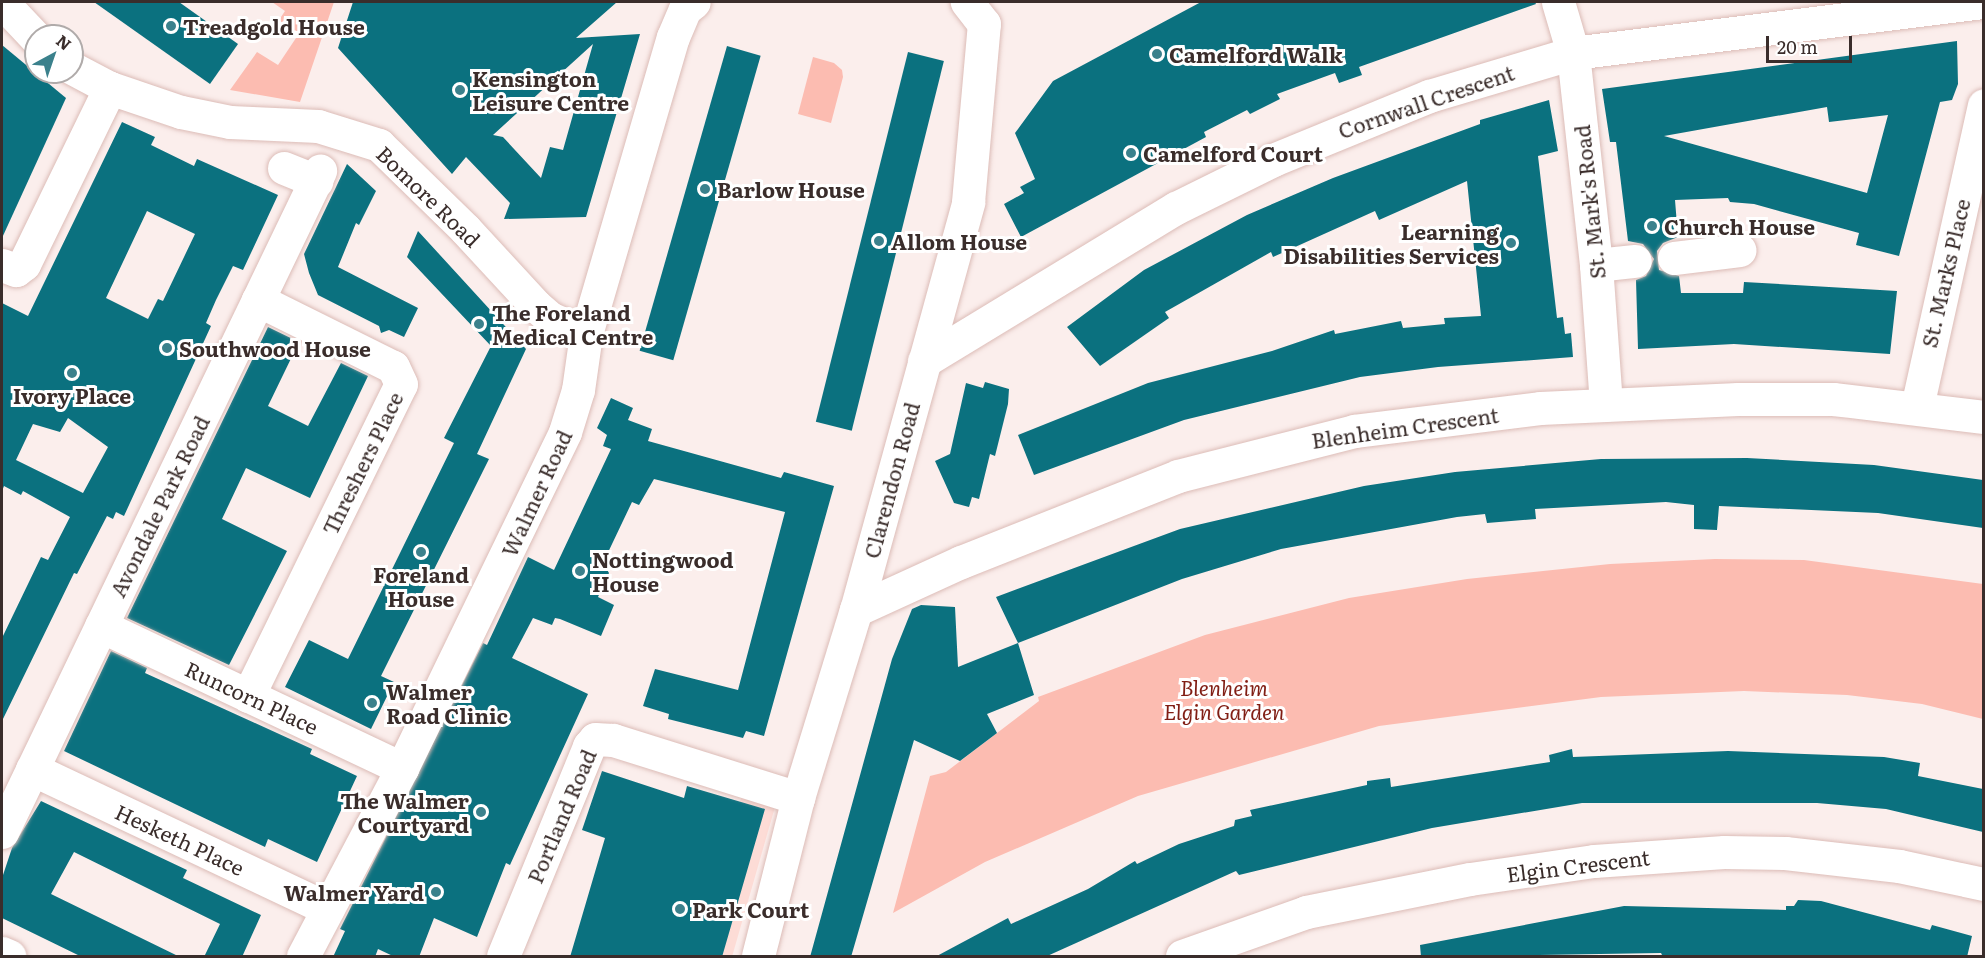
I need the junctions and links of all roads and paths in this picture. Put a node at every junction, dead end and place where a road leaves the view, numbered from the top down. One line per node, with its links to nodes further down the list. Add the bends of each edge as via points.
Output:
1 (2, 2): 6 (street)
2 (694, 2): 18 (street, Walmer Road, via 685,9 673,37)
3 (967, 2): 19 (street, Clarendon Road, via 984,24 968,202)
4 (1558, 2): 7 (street, St. Mark's Road)
5 (1983, 2): 7 (street, Cornwall Crescent)
6 (24, 25)
7 (1573, 53): 16 (street, St. Mark's Road); 19 (street, Cornwall Crescent, via 1429,96 1272,160 1176,208)
8 (84, 74): 9 (street, Bomore Road)
9 (110, 88): 15 (street, via 24,264 16,270); 18 (street, Bomore Road, via 199,116 278,126 318,126 379,145 536,306 550,318)
10 (1983, 105): 21 (street, St. Marks Place)
11 (284, 168): 17 (street, Avondale Park Road, via 318,176)
12 (1740, 250): 13 (street)
13 (1674, 258)
14 (1635, 261): 16 (street)
15 (2, 265)
16 (1596, 265): 20 (street, St. Mark's Road)
17 (258, 300): 24 (street, Avondale Park Road); 25 (street, Threshers Place, via 393,367 401,384)
18 (586, 334): 26 (street, Walmer Road, via 578,390 565,432)
19 (924, 361): 23 (street, Clarendon Road)
20 (1606, 405): 21 (street, Blenheim Crescent, via 1833,399); 23 (street, Blenheim Crescent, via 1420,422 1293,444 1178,476 1082,512)
21 (1917, 407): 22 (street, Blenheim Crescent)
22 (1983, 417)
23 (856, 610): 28 (street, Clarendon Road)
24 (101, 626): 25 (street, Runcorn Place); 27 (street, Avondale Park Road)
25 (248, 696): 26 (street, Runcorn Place)
26 (402, 768): 31 (street, Walmer Road)
27 (32, 769): 29 (street, Avondale Park Road); 31 (street, Hesketh Place)
28 (798, 798): 35 (street, Portland Road, via 613,740 595,740 589,746); 36 (street, Clarendon Road)
29 (2, 832)
30 (1983, 884): 37 (street, Elgin Crescent, via 1899,866 1785,853 1724,852 1594,861 1470,879 1306,912)
31 (328, 909): 34 (street, Walmer Road)
32 (2, 953): 33 (street)
33 (9, 957)
34 (303, 957)
35 (503, 957)
36 (758, 957)
37 (1182, 957)

